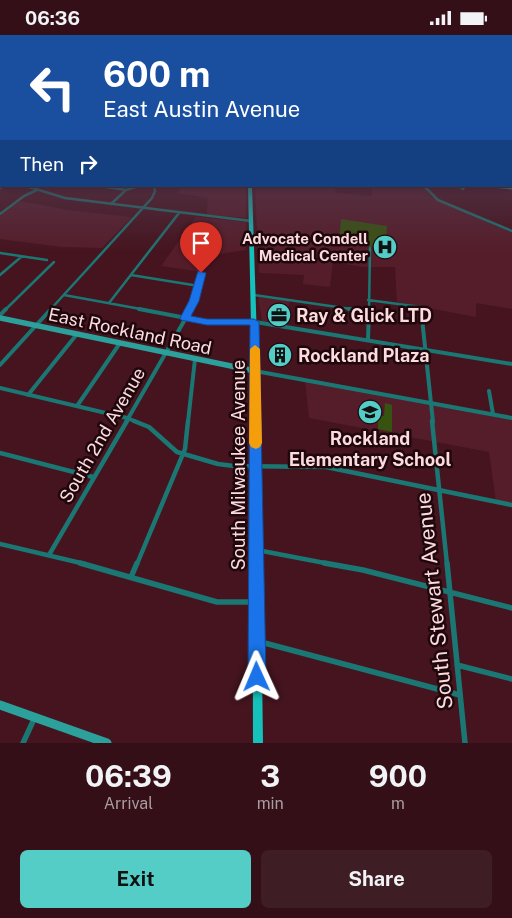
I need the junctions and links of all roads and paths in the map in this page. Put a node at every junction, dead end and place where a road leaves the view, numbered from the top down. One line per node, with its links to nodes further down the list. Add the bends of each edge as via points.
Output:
1 (29, 187): 7 (street)
2 (106, 187): 8 (street)
3 (136, 187): 8 (street)
4 (154, 187): 10 (street, via 154,195)
5 (250, 187): 13 (main road, South Milwaukee Avenue)
6 (425, 187): 14 (street, via 438,200)
7 (37, 190): 9 (street, via 57,197); 12 (street)
8 (126, 190): 9 (street)
9 (111, 204): 10 (street)
10 (142, 209): 11 (street); 24 (street)
11 (179, 213): 13 (street); 22 (street)
12 (0, 214)
13 (251, 221): 25 (main road, South Milwaukee Avenue)
14 (512, 231)
15 (370, 248): 26 (street)
16 (0, 253): 17 (street)
17 (21, 257): 18 (street); 21 (street)
18 (47, 260)
19 (54, 262): 29 (street)
20 (201, 273): 23 (street, South 2nd Avenue)
21 (0, 275)
22 (131, 275): 23 (street); 27 (street)
23 (198, 286): 30 (street, South 2nd Avenue)
24 (64, 295): 27 (street); 32 (street)
25 (254, 295): 28 (street); 31 (main road, South Milwaukee Avenue)
26 (368, 300): 28 (street); 36 (street, South Stewart Avenue, via 421,307)
27 (109, 303): 30 (street)
28 (368, 312): 34 (street)
29 (0, 316): 32 (street, East Rockland Road)
30 (185, 318): 31 (street, via 207,322); 37 (street, South 2nd Avenue)
31 (254, 322): 34 (street); 41 (main road, South Milwaukee Avenue)
32 (36, 326): 33 (street, East Rockland Road); 40 (street)
33 (77, 334): 35 (street, East Rockland Road); 44 (street)
34 (368, 340): 36 (street)
35 (120, 343): 37 (street, East Rockland Road); 46 (street)
36 (425, 349): 39 (street); 45 (street, South Stewart Avenue)
37 (165, 352): 38 (street, East Rockland Road); 48 (street, South 2nd Avenue)
38 (196, 359): 41 (street, East Rockland Road); 51 (street)
39 (512, 364)
40 (0, 365)
41 (256, 371): 45 (street); 52 (main road, South Milwaukee Avenue)
42 (0, 389): 44 (street)
43 (489, 391): 47 (street)
44 (28, 395): 46 (street)
45 (431, 403): 47 (street); 54 (street, South Stewart Avenue)
46 (77, 406): 48 (street)
47 (493, 414): 49 (street)
48 (127, 417): 51 (street, via 149,427 172,449); 53 (street, South 2nd Avenue)
49 (512, 418)
50 (0, 453): 53 (street)
51 (183, 454): 52 (street, via 218,464); 59 (street)
52 (256, 467): 54 (street, via 326,467); 57 (main road, South Milwaukee Avenue)
53 (93, 477): 58 (street, South 2nd Avenue)
54 (440, 490): 55 (street); 60 (street, South Stewart Avenue)
55 (512, 505)
56 (0, 544): 58 (street)
57 (257, 550): 60 (street, via 363,570); 61 (main road, South Milwaukee Avenue)
58 (49, 555): 59 (street)
59 (131, 577): 61 (street, via 217,601)
60 (450, 592): 62 (street); 64 (street, South Stewart Avenue)
61 (257, 602): 63 (main road, South Milwaukee Avenue)
62 (512, 608)
63 (257, 641): 66 (street); 71 (main road, South Milwaukee Avenue)
64 (457, 665): 65 (street); 66 (street, South Stewart Avenue)
65 (512, 679)
66 (460, 695): 72 (street, South Stewart Avenue)
67 (0, 705): 68 (street)
68 (35, 717): 69 (street); 70 (street)
69 (23, 743)
70 (107, 743)
71 (258, 743)
72 (465, 743)

